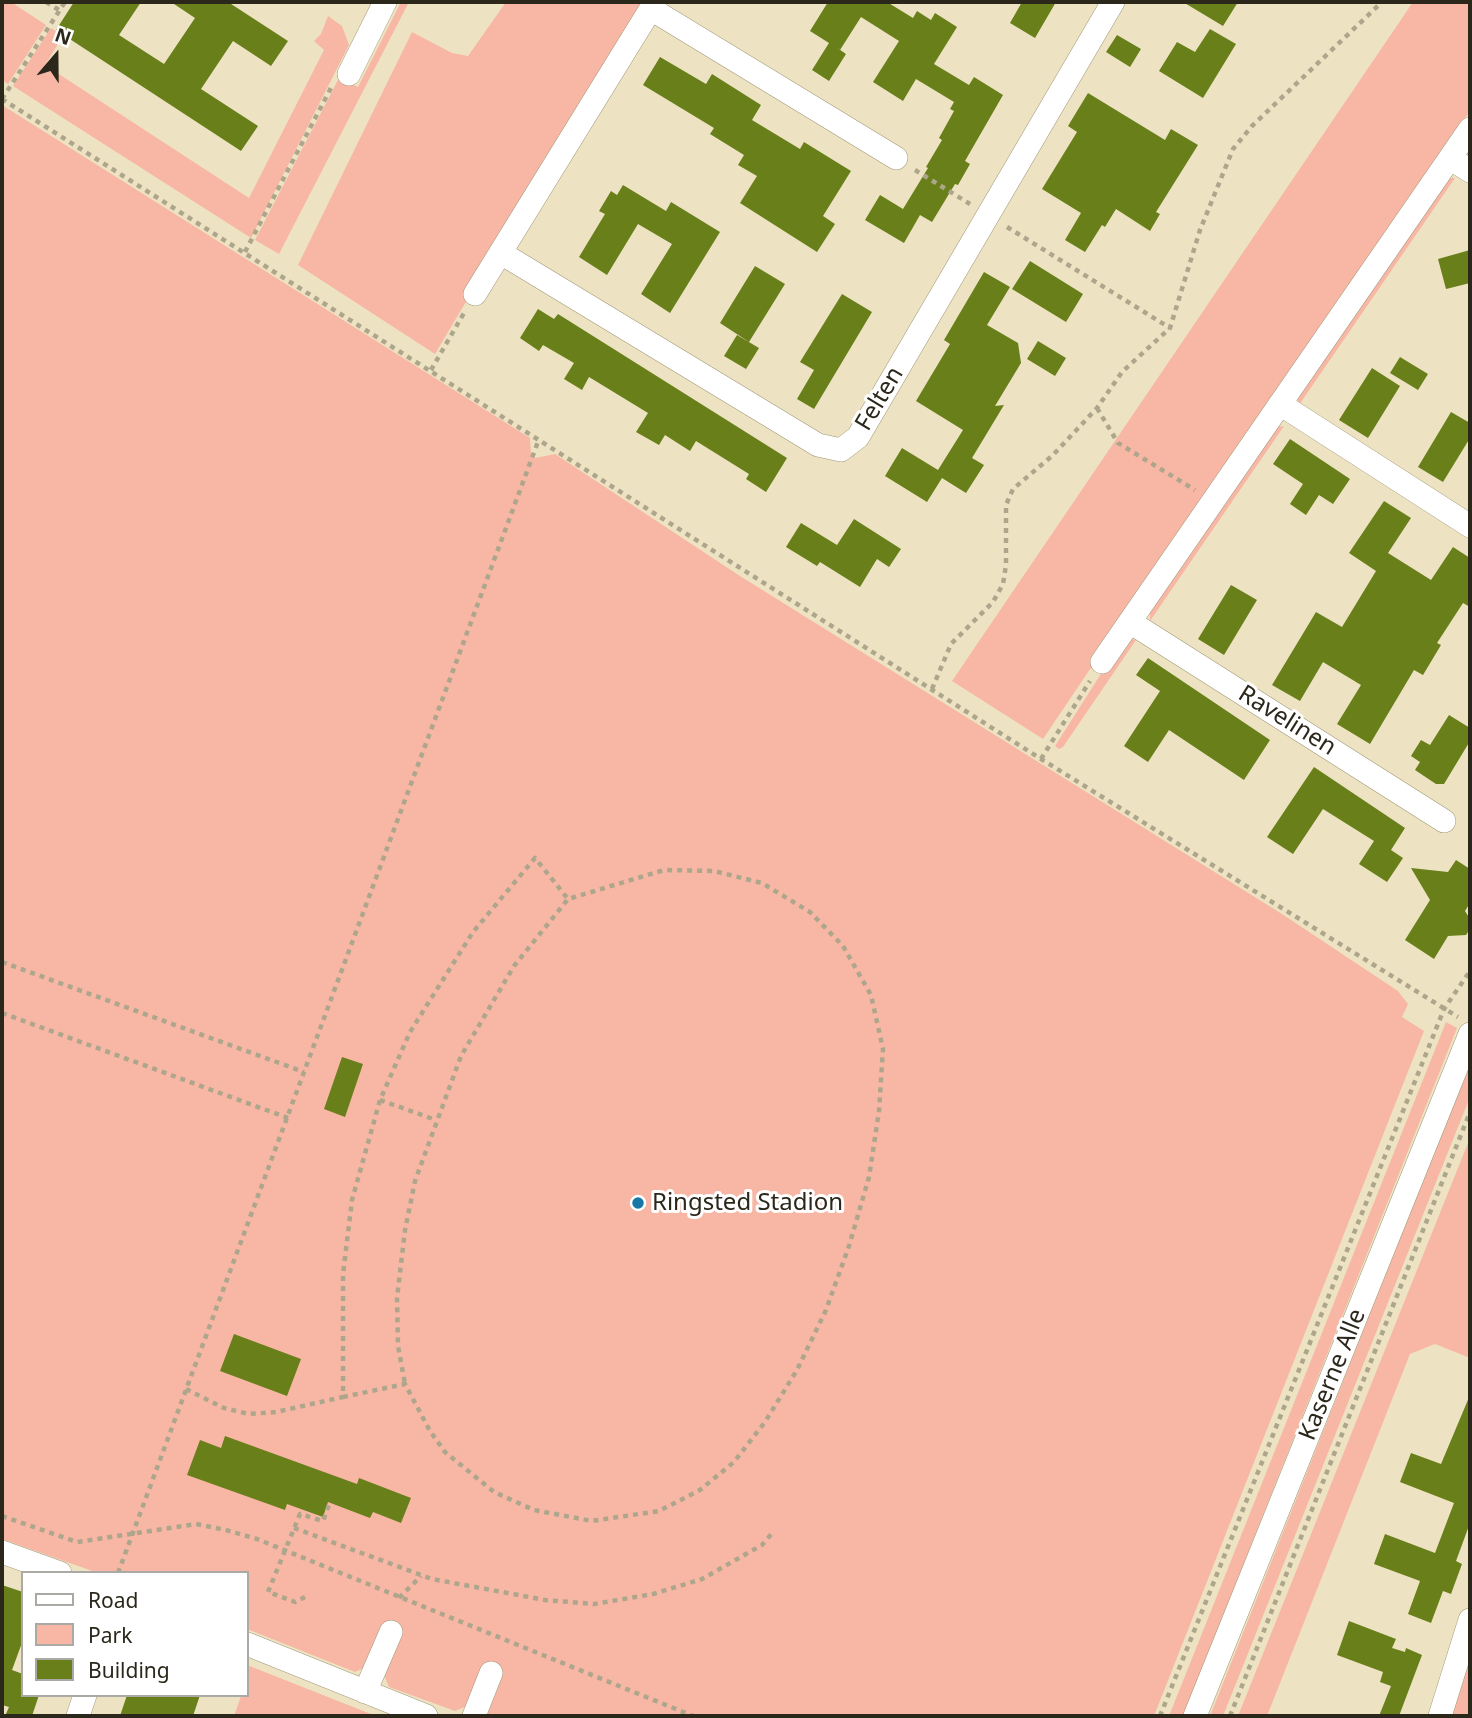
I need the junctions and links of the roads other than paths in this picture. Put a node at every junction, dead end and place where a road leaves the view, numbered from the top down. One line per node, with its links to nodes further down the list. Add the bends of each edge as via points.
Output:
1 (385, 2): 4 (street)
2 (1113, 2): 9 (street, Felten, via 858,437 841,450 818,445)
3 (653, 5): 6 (street); 9 (street)
4 (349, 74)
5 (1470, 128): 7 (street)
6 (896, 158)
7 (1450, 158): 8 (street); 11 (street)
8 (1470, 171)
9 (501, 253): 10 (street)
10 (475, 294)
11 (1280, 404): 12 (street); 13 (street)
12 (1470, 526)
13 (1130, 622): 14 (street); 15 (street, Ravelinen)
14 (1102, 662)
15 (1444, 821)
16 (1466, 1027): 28 (street, Kaserne Alle)
17 (2, 1552): 18 (street)
18 (54, 1571)
19 (1470, 1620): 29 (street)
20 (391, 1632): 23 (street)
21 (248, 1644): 23 (street)
22 (491, 1673): 27 (street)
23 (365, 1692): 26 (street)
24 (84, 1697): 25 (street)
25 (78, 1716)
26 (426, 1716)
27 (474, 1716)
28 (1195, 1716)
29 (1440, 1716)

